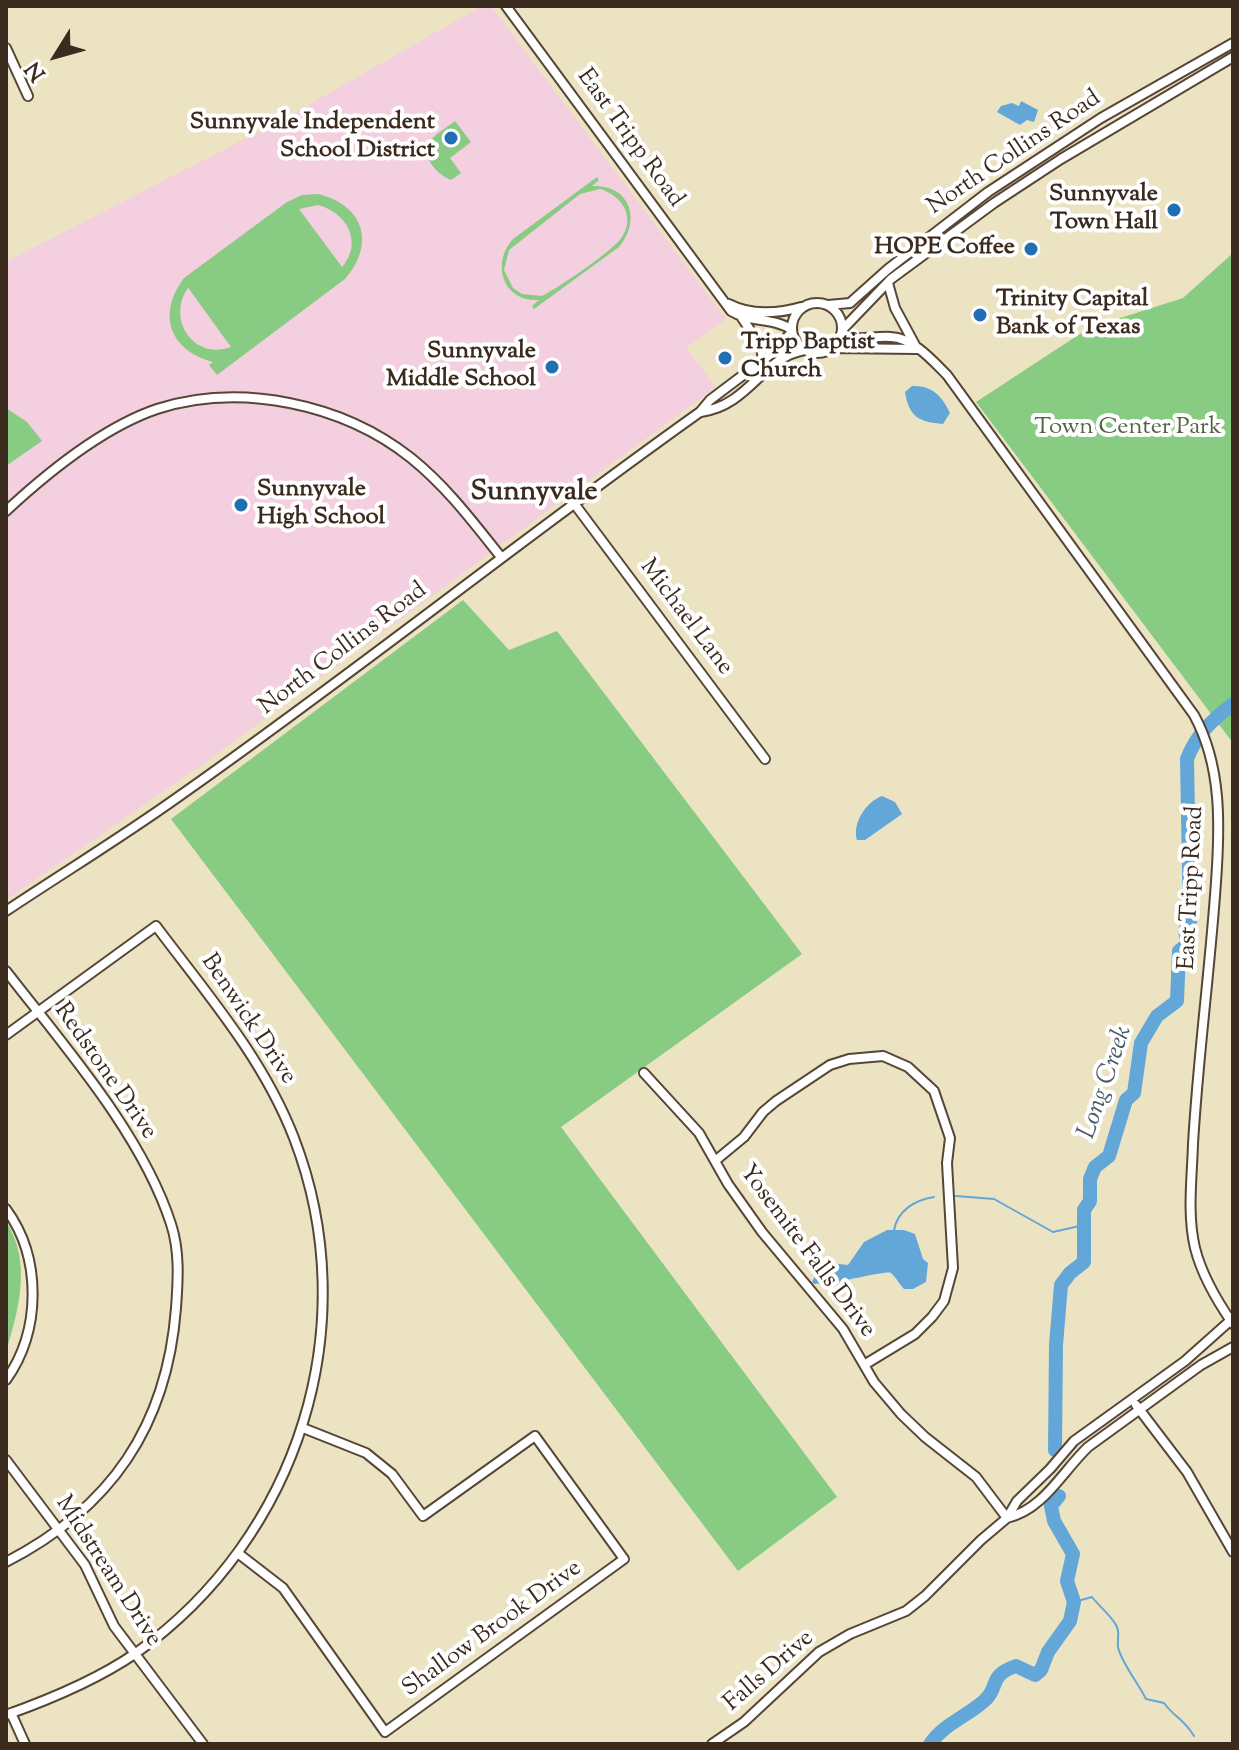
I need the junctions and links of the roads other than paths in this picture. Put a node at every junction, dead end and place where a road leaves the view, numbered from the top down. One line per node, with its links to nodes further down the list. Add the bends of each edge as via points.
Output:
1 (506, 6): 13 (street, East Tripp Road)
2 (1233, 43): 5 (street, North Collins Road)
3 (6, 48): 6 (street)
4 (1233, 57): 7 (street, North Collins Road)
5 (1159, 85): 7 (street); 8 (street, North Collins Road)
6 (28, 96)
7 (1165, 96): 9 (street, North Collins Road)
8 (1008, 180): 9 (street); 10 (street, North Collins Road)
9 (1014, 189): 11 (street, North Collins Road)
10 (945, 225): 11 (street); 14 (street, North Collins Road, via 856,299)
11 (952, 233): 12 (street, North Collins Road)
12 (888, 283): 18 (street, North Collins Road); 20 (street)
13 (719, 296): 15 (street, via 735,307 758,312); 16 (street, East Tripp Road)
14 (828, 305): 15 (street); 18 (street, via 839,316)
15 (805, 306): 17 (street, via 794,317)
16 (742, 318): 17 (street); 22 (street, East Tripp Road, via 761,346)
17 (792, 331): 21 (street); 22 (street, North Collins Road)
18 (842, 332): 19 (street); 20 (street, East Tripp Road, via 855,338 902,339)
19 (832, 348): 20 (street); 21 (street, via 819,353)
20 (918, 349): 35 (street, East Tripp Road, via 947,375 1111,598 1197,721 1210,751 1218,850 1190,1209 1195,1248 1211,1291)
21 (805, 350): 23 (street, North Collins Road, via 780,360 724,407)
22 (763, 361): 23 (street, North Collins Road)
23 (700, 412): 24 (street, North Collins Road)
24 (573, 502): 26 (street, North Collins Road); 27 (street, Michael Lane)
25 (6, 511): 26 (street, via 104,435 156,409 246,398 284,402 350,422 409,456 456,499)
26 (501, 557): 28 (street, North Collins Road, via 176,799)
27 (765, 759)
28 (6, 911)
29 (6, 971): 30 (street, Redstone Drive)
30 (38, 1012): 31 (street); 41 (street, Benwick Drive, via 156,926 257,1062 305,1169 317,1226 322,1309); 44 (street, Redstone Drive, via 120,1122 153,1181 172,1226 179,1274 174,1339 160,1397 133,1451 103,1493)
31 (6, 1035)
32 (644, 1073): 33 (street, Yosemite Falls Drive, via 699,1133)
33 (715, 1161): 37 (street, Yosemite Falls Drive, via 762,1232 843,1329); 37 (street, via 776,1101 830,1065 883,1056 908,1067 934,1091 950,1138 953,1268 944,1301 932,1317 915,1334)
34 (6, 1209): 38 (street, via 29,1258 33,1302 22,1349)
35 (1232, 1322): 39 (street, Falls Drive)
36 (1233, 1347): 40 (street, Falls Drive)
37 (864, 1365): 43 (street, Yosemite Falls Drive, via 901,1414 976,1477)
38 (6, 1380)
39 (1131, 1398): 40 (street); 43 (street, Falls Drive, via 1074,1441)
40 (1139, 1409): 43 (street, Falls Drive, via 1088,1447 1041,1500 1024,1514); 45 (street, via 1187,1472)
41 (303, 1428): 46 (street, Benwick Drive, via 271,1501); 46 (street, Shallow Brook Drive, via 366,1453 392,1474 423,1516 535,1436 624,1559 385,1732 283,1588)
42 (6, 1460): 44 (street, Midstream Drive)
43 (1007, 1518): 52 (street, Falls Drive, via 916,1604 819,1652 744,1722)
44 (59, 1531): 47 (street, Redstone Drive); 48 (street, Midstream Drive, via 85,1565 114,1626)
45 (1233, 1552)
46 (239, 1554): 48 (street, Benwick Drive, via 194,1605)
47 (6, 1562)
48 (136, 1653): 49 (street, Benwick Drive, via 85,1683); 51 (street, Midstream Drive)
49 (9, 1714): 50 (street)
50 (25, 1744)
51 (203, 1744)
52 (712, 1744)

